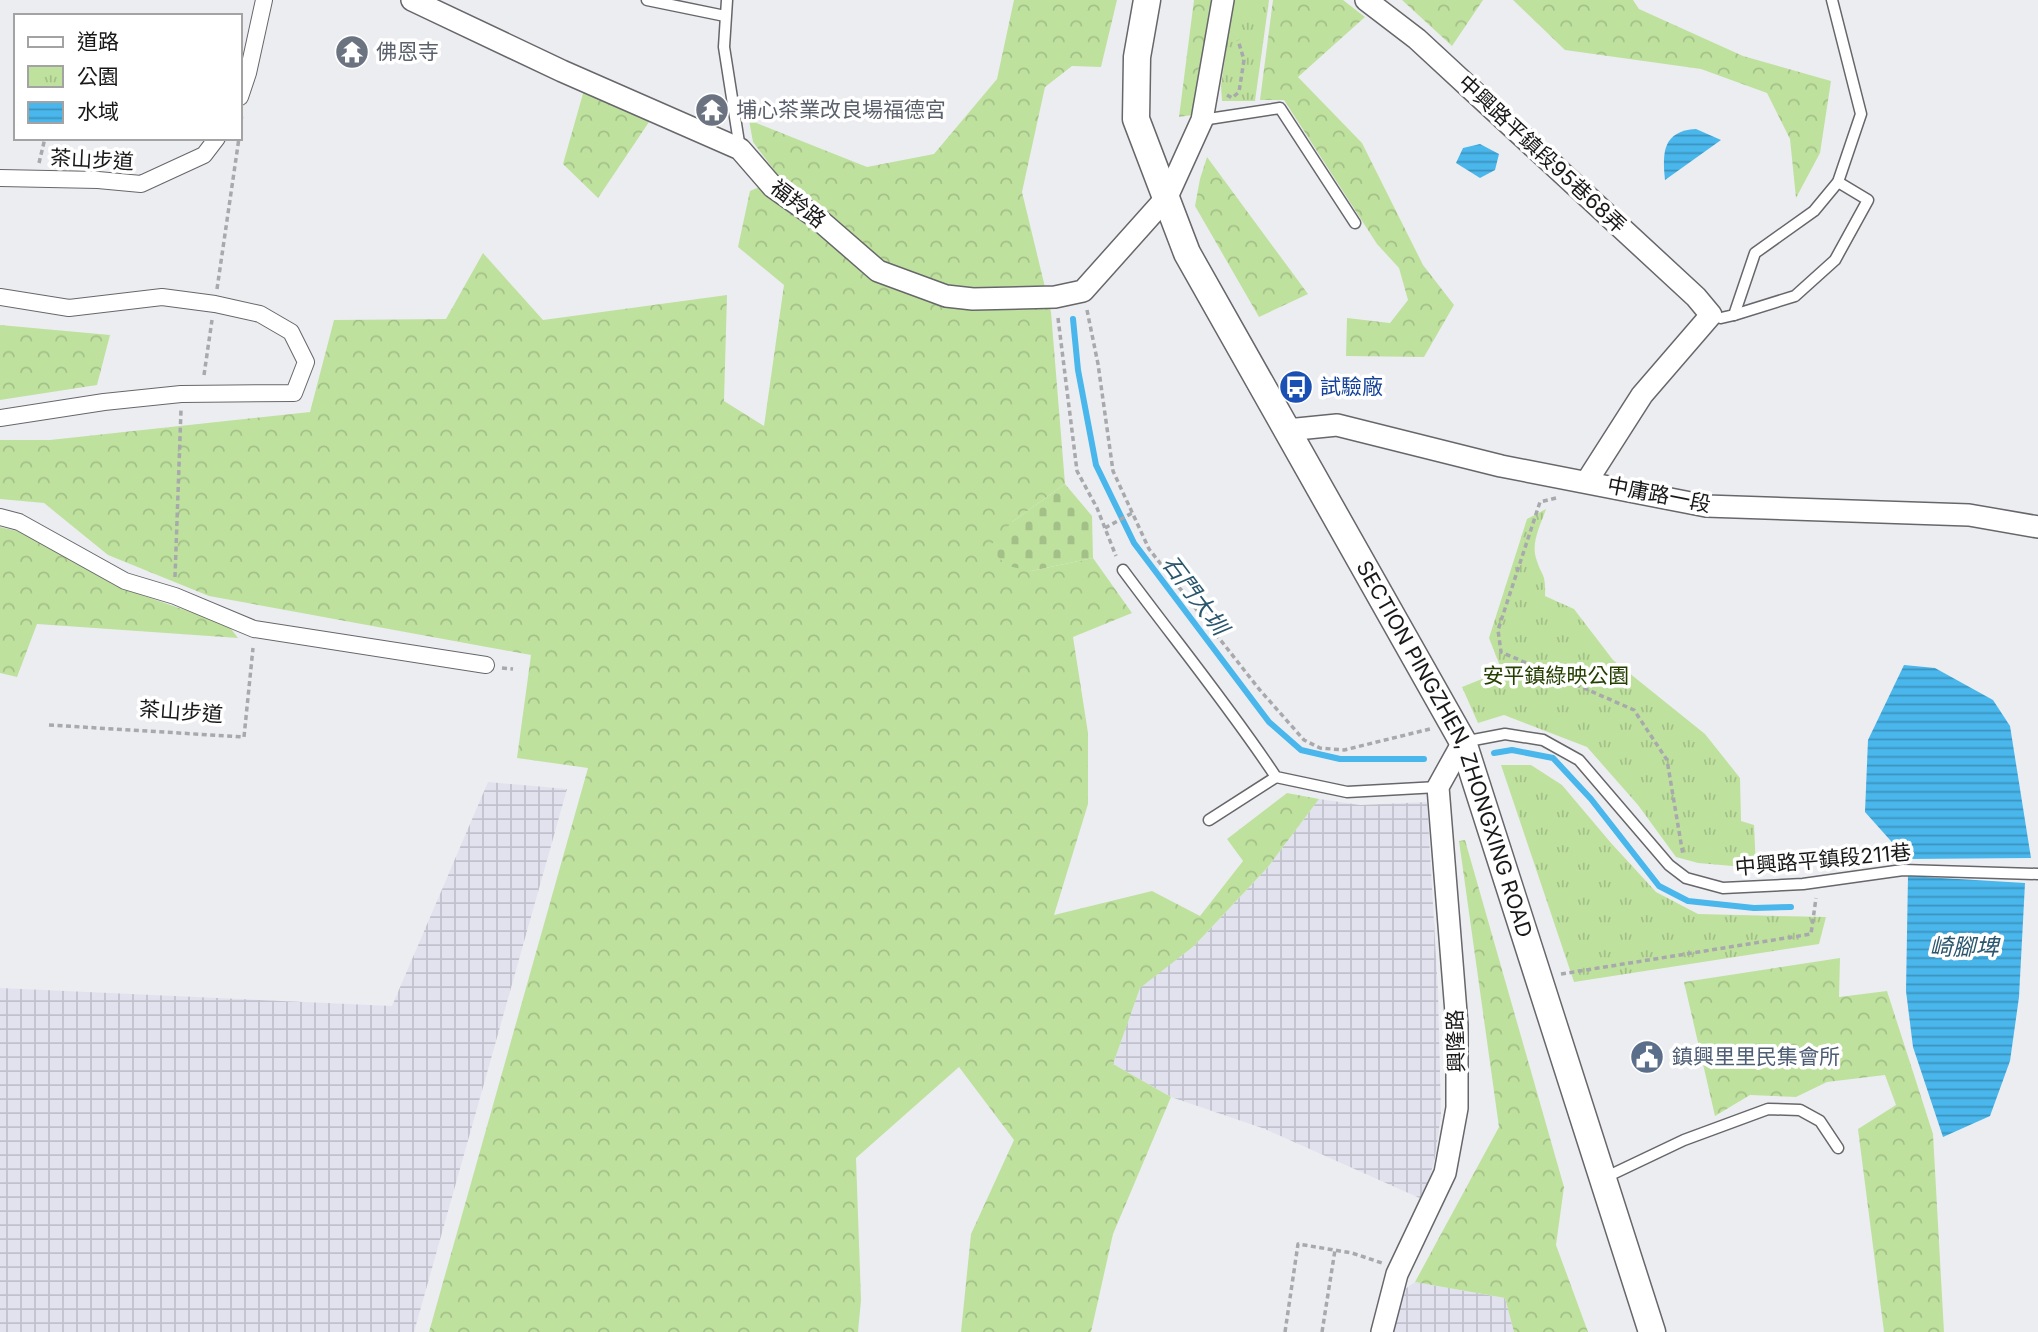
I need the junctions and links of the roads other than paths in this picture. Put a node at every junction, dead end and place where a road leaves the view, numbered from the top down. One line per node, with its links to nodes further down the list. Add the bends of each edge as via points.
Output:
1 (264, 0): 10 (street)
2 (412, 0): 13 (street, 福羚路)
3 (648, 0): 9 (lane)
4 (727, 0): 9 (lane)
5 (1147, 0): 16 (street, SECTION PINGZHEN, ZHONGXING ROAD, via 1137,57 1136,119)
6 (1223, 0): 11 (street)
7 (1366, 0): 19 (street, 中興路平鎮段95巷68弄, via 1417,39)
8 (1832, 0): 15 (lane, via 1861,114)
9 (724, 16): 13 (lane, via 724,47)
10 (242, 91)
11 (1202, 121): 16 (street); 17 (lane, via 1280,108)
12 (215, 140): 14 (street, 茶山步道, via 204,155 141,184)
13 (740, 149): 16 (street, 福羚路, via 773,187 878,271 946,296 1055,297 1083,291)
14 (0, 178)
15 (1838, 182): 20 (lane, via 1814,211 1755,253); 20 (lane, via 1868,200 1835,260 1795,296)
16 (1167, 197): 22 (street, SECTION PINGZHEN, ZHONGXING ROAD, via 1187,253)
17 (1354, 223)
18 (0, 298): 21 (street, via 69,308 162,298 215,304 260,314 291,332 306,362 295,393 181,394)
19 (1712, 315): 20 (lane); 23 (street, via 1642,395)
20 (1734, 315)
21 (0, 418)
22 (1287, 430): 23 (street, 中庸路一段, via 1337,425 1501,466); 28 (street, SECTION PINGZHEN, ZHONGXING ROAD)
23 (1587, 481): 25 (street, 中庸路一段, via 1706,506 1969,515)
24 (0, 517): 27 (street, via 19,522 125,581 254,629)
25 (2038, 527)
26 (1123, 570): 29 (lane, via 1245,729)
27 (486, 665)
28 (1457, 733): 30 (street); 32 (lane, 中興路平鎮段211巷, via 1543,740 1579,760 1669,865 1686,878 1723,888 1903,870); 34 (street, SECTION PINGZHEN, ZHONGXING ROAD)
29 (1276, 777): 30 (lane, via 1347,792); 31 (lane)
30 (1438, 787): 35 (street, 興隆路, via 1457,1025 1458,1108 1445,1173 1397,1273)
31 (1209, 820)
32 (2038, 874)
33 (1838, 1148): 34 (lane, via 1820,1121 1800,1110 1768,1109 1684,1140)
34 (1602, 1179): 36 (street, SECTION PINGZHEN, ZHONGXING ROAD)
35 (1382, 1332)
36 (1652, 1332)

